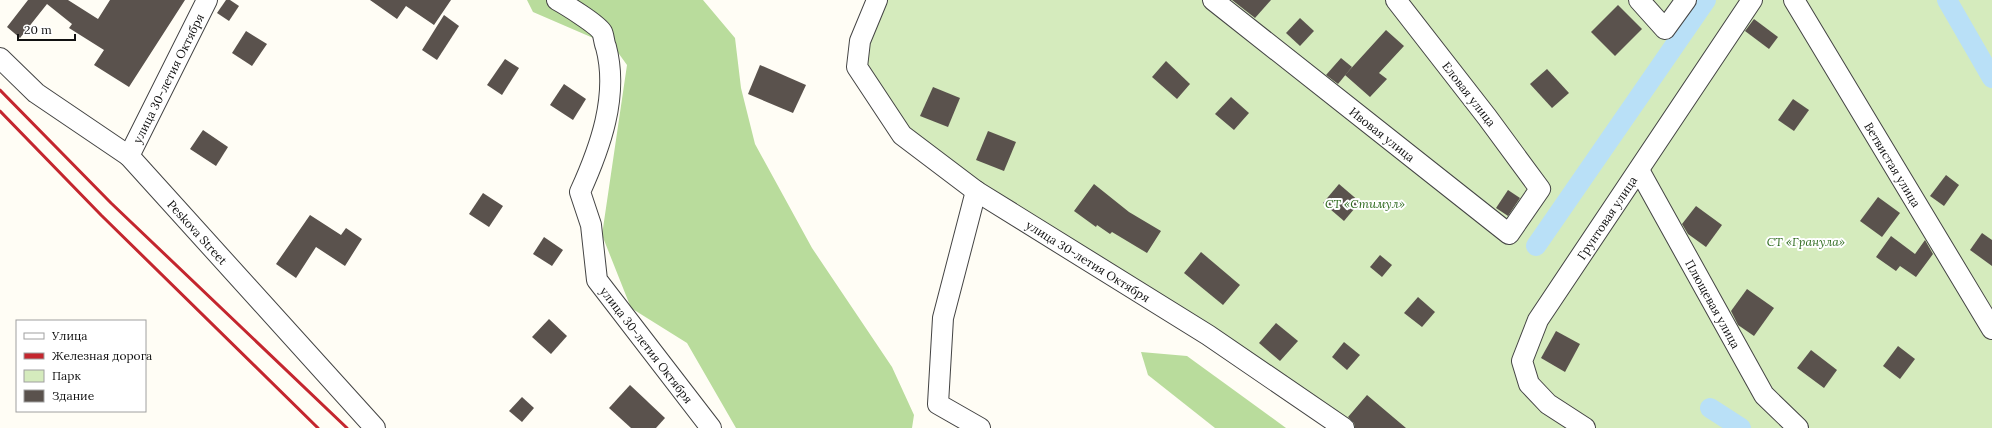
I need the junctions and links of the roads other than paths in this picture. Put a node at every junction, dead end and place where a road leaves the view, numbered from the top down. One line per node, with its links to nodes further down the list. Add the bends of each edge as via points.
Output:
1 (207, 0): 11 (street, улица 30-летия Октября)
2 (557, 0): 17 (street, улица 30-летия Октября, via 569,6 601,32 608,56 611,80 606,120 595,159 580,192 591,225 597,280)
3 (877, 0): 14 (street, улица 30-летия Октября, via 860,41 857,67 902,135)
4 (1213, 0): 13 (street, Ивовая улица, via 1509,234)
5 (1396, 0): 13 (street, Еловая улица)
6 (1639, 0): 7 (street, via 1665,29)
7 (1686, 0)
8 (1752, 0): 12 (street, Грунтовая улица)
9 (1794, 0): 15 (street, Ветвистая улица)
10 (0, 58): 11 (street, Peskova Street, via 36,93)
11 (129, 156): 16 (street, Peskova Street)
12 (1639, 170): 20 (street, Грунтовая улица, via 1538,320 1522,361 1529,384 1548,404); 21 (street, Плющевая улица, via 1764,395)
13 (1540, 189)
14 (976, 191): 18 (street, via 943,318 938,404); 19 (street, улица 30-летия Октября, via 1208,335)
15 (1992, 329)
16 (375, 428)
17 (711, 428)
18 (980, 428)
19 (1344, 428)
20 (1585, 428)
21 (1798, 428)

